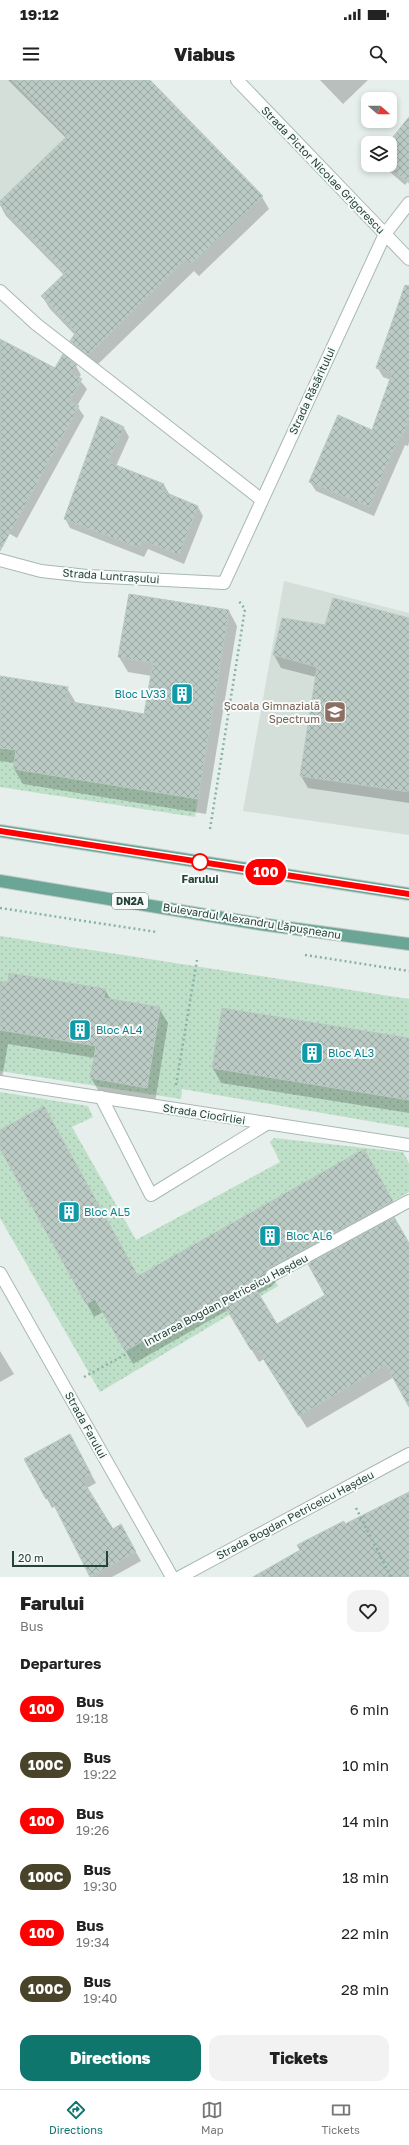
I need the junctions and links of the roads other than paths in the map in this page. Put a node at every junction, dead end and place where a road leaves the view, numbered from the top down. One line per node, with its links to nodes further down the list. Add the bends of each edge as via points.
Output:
1 (237, 80): 3 (street, Strada Pictor Nicolae Grigorescu)
2 (409, 203): 3 (street, Strada Răsăritului)
3 (385, 234): 4 (street, Strada Pictor Nicolae Grigorescu); 6 (street, Strada Răsăritului)
4 (409, 259)
5 (0, 291): 6 (street, via 36,324)
6 (262, 500): 8 (street, Strada Răsăritului)
7 (0, 560): 8 (street, Strada Luntrașului, via 41,571 87,576)
8 (224, 583)
9 (0, 831): 11 (main road)
10 (0, 881): 12 (main road, Bulevardul Alexandru Lăpușneanu / DN2A, via 260,924)
11 (409, 894)
12 (409, 944)
13 (0, 1082): 14 (street, Strada Ciocîrliei)
14 (101, 1097): 15 (street, Strada Ciocîrliei); 15 (street, via 150,1195)
15 (268, 1123): 16 (street, Strada Ciocîrliei)
16 (409, 1145)
17 (409, 1201): 19 (street, Intrarea Bogdan Petriceicu Hașdeu)
18 (0, 1273): 21 (street, Strada Farului)
19 (272, 1275)
20 (409, 1454): 22 (street, Strada Bogdan Petriceicu Hașdeu)
21 (172, 1577)
22 (180, 1577)

